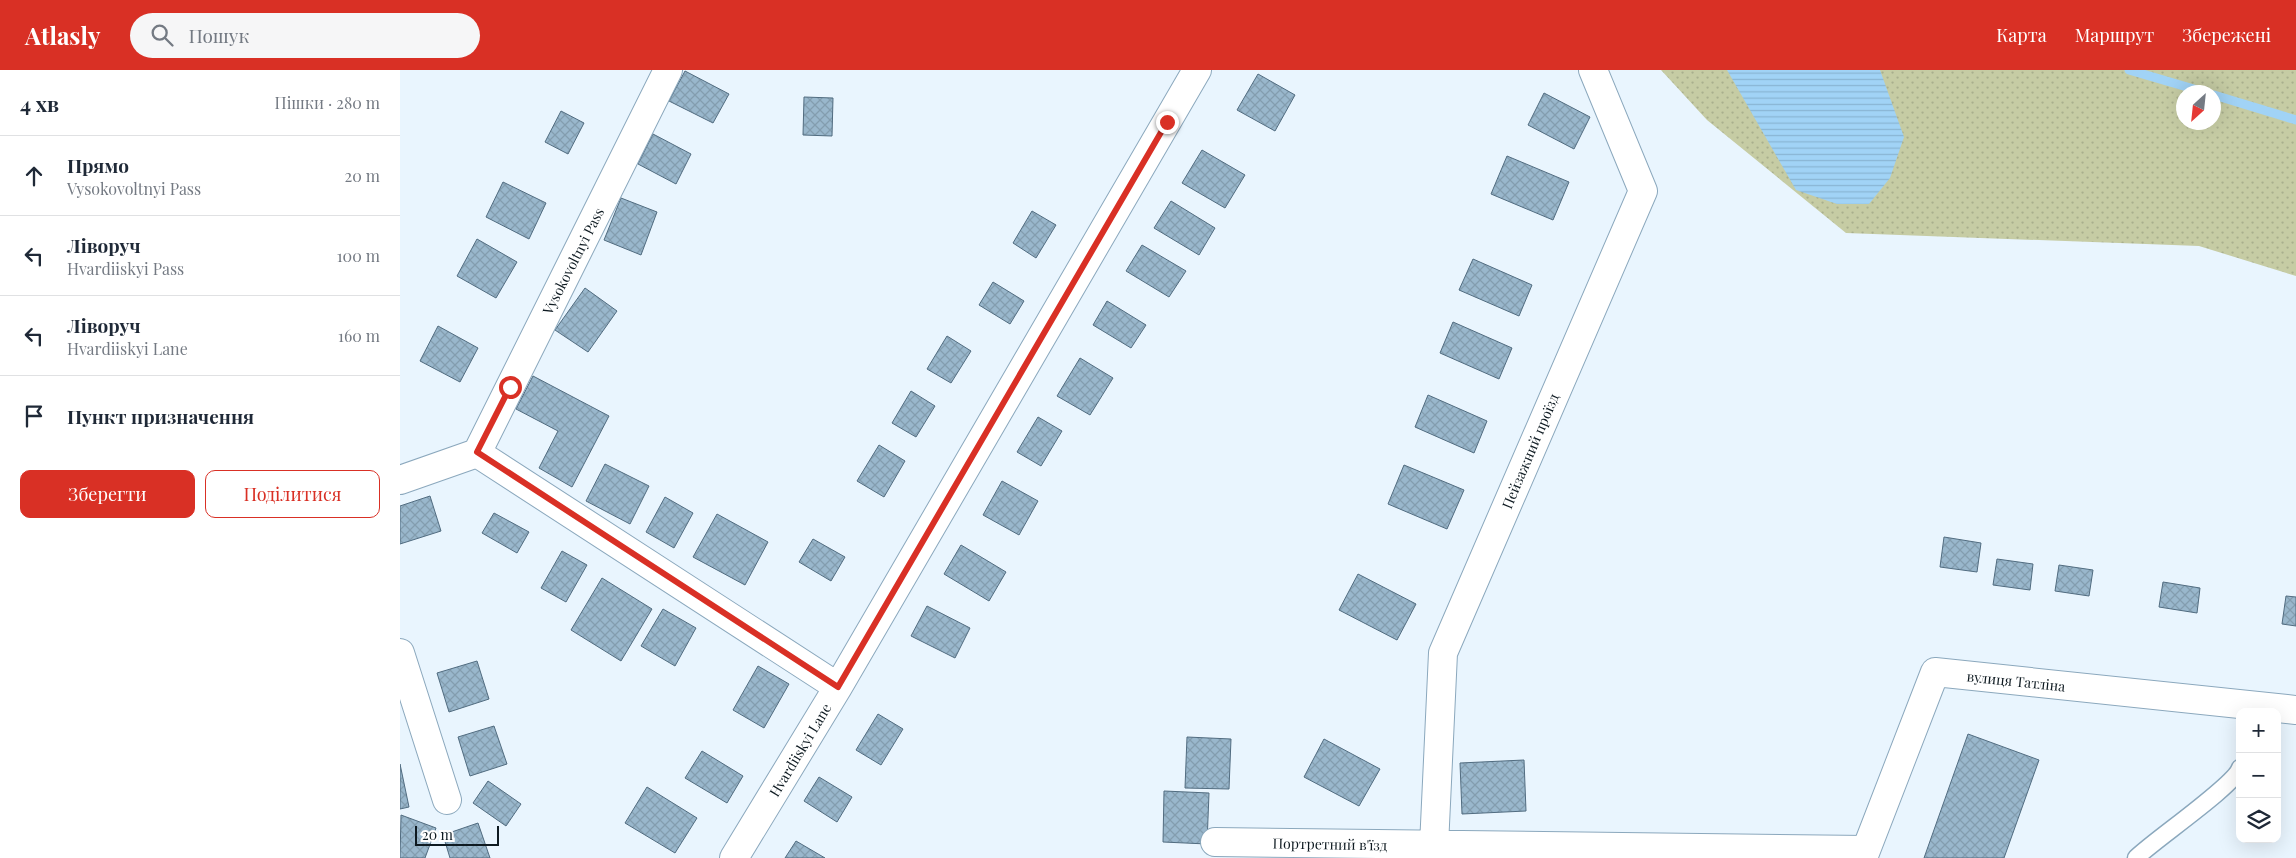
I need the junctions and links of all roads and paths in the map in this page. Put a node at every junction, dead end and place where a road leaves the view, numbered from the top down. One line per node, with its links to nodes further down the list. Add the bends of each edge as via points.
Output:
1 (668, 70): 4 (street, Vysokovoltnyi Pass)
2 (1197, 70): 7 (street, Hvardiiskyi Lane)
3 (1593, 70): 14 (street, Пейзажний проїзд, via 1643,191 1443,653)
4 (477, 452): 5 (street); 7 (street)
5 (400, 480)
6 (400, 653): 12 (street)
7 (838, 687): 16 (street, Hvardiiskyi Lane)
8 (2243, 708): 15 (street, вулиця Татліна, via 1935,672)
9 (2281, 709): 10 (street, вулиця Татліна)
10 (2296, 710)
11 (2236, 775): 17 (lane)
12 (447, 800)
13 (1215, 842): 14 (street, Портретний в'їзд)
14 (1434, 846): 15 (street, Портретний в'їзд)
15 (1864, 854)
16 (734, 858)
17 (2136, 858)

